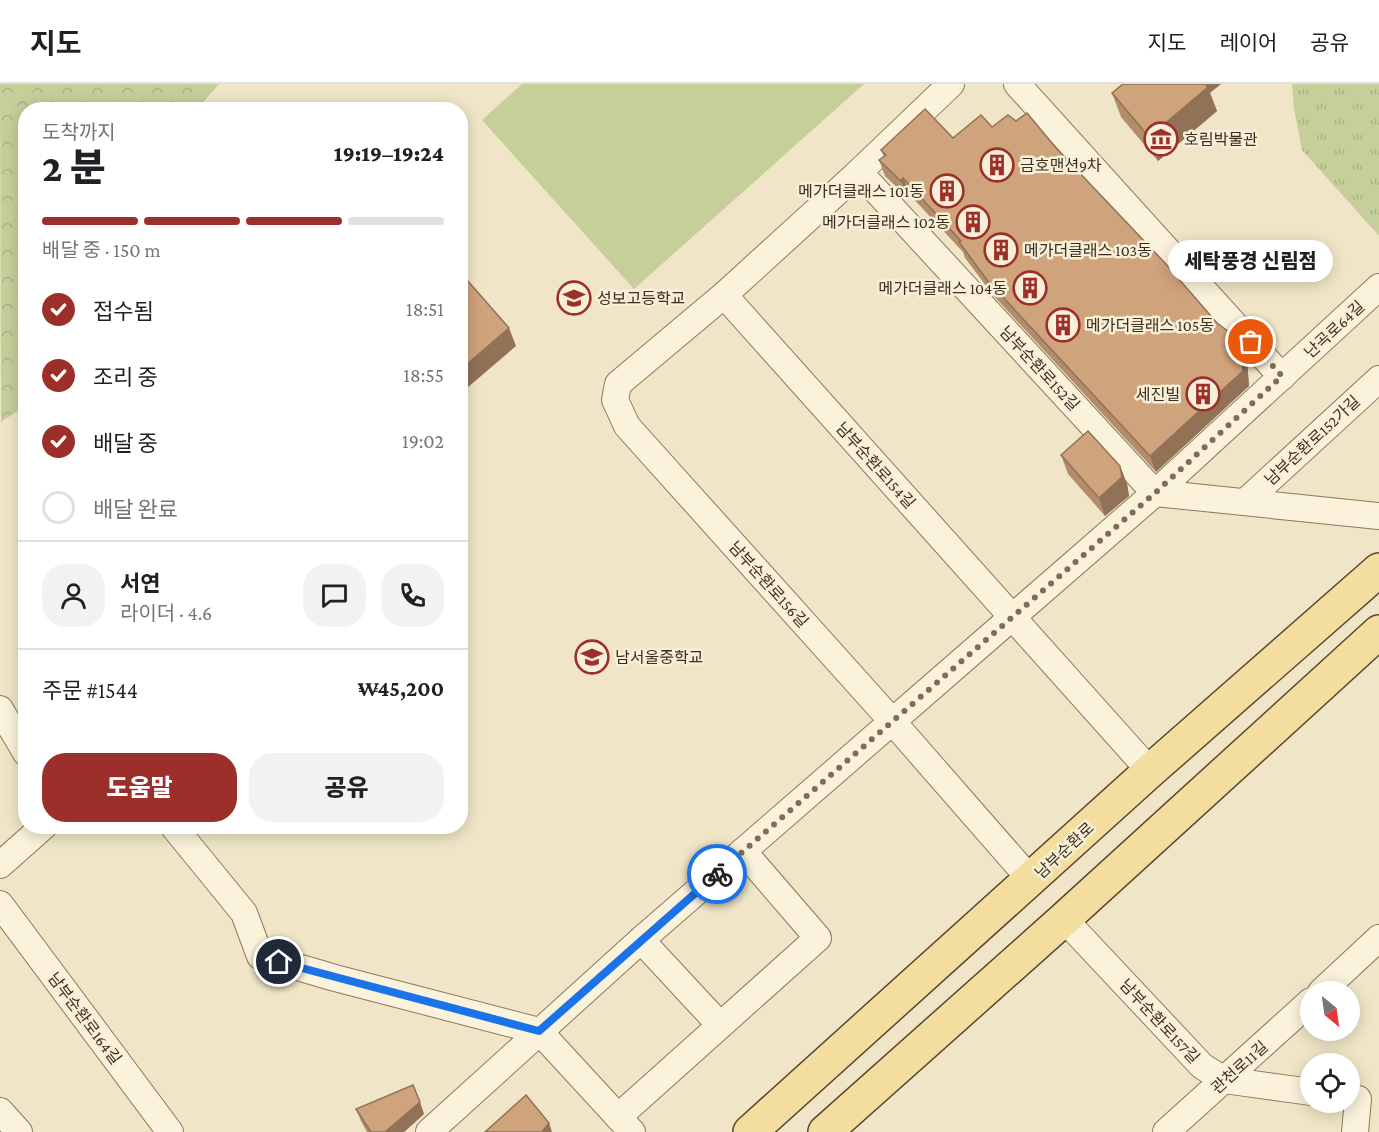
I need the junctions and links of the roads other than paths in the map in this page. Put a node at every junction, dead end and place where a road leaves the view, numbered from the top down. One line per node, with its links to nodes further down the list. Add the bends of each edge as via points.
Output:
1 (951, 84): 3 (street)
2 (1017, 84): 6 (street)
3 (859, 172): 5 (street); 8 (street, 남부순환로152길)
4 (1379, 287): 6 (street, 난곡로64길)
5 (724, 295): 12 (street, 남부순환로154길); 15 (street, 남부순환로156길, via 618,384 615,400 627,426)
6 (1282, 376): 8 (street, 난곡로64길)
7 (1379, 379): 9 (street, 남부순환로152가길)
8 (1155, 493): 9 (street); 12 (street, 난곡로64길)
9 (1245, 502): 10 (street)
10 (1379, 516)
11 (1379, 570): 17 (main road, 남부순환로)
12 (1012, 616): 15 (street, 난곡로64길); 17 (street, 남부순환로154길)
13 (1379, 632): 24 (main road)
14 (0, 709): 16 (street)
15 (892, 721): 20 (street, 난곡로64길); 22 (street, 남부순환로156길)
16 (18, 739)
17 (1150, 771): 22 (main road, 남부순환로)
18 (35, 834): 21 (street)
19 (180, 834): 30 (street, via 244,913 260,956)
20 (743, 851): 26 (street, 난곡로64길); 29 (street, via 818,938)
21 (0, 865)
22 (1031, 880): 39 (main road, 남부순환로)
23 (0, 904): 37 (street, 남부순환로164길)
24 (1064, 919): 31 (street, 남부순환로157길, via 1202,1066); 40 (main road)
25 (1379, 938): 27 (street)
26 (641, 940): 29 (street); 30 (street, 난곡로64길)
27 (1333, 981)
28 (1300, 1010): 31 (street, 관천로11길)
29 (720, 1025): 35 (street)
30 (539, 1031): 35 (street); 38 (street, 난곡로64길)
31 (1224, 1080): 32 (street, 남부순환로157길); 41 (street, 관천로11길)
32 (1300, 1090)
33 (1362, 1099): 42 (street)
34 (0, 1111): 36 (street)
35 (625, 1125)
36 (19, 1132)
37 (170, 1132)
38 (429, 1132)
39 (750, 1132)
40 (825, 1132)
41 (1166, 1132)
42 (1355, 1132)

